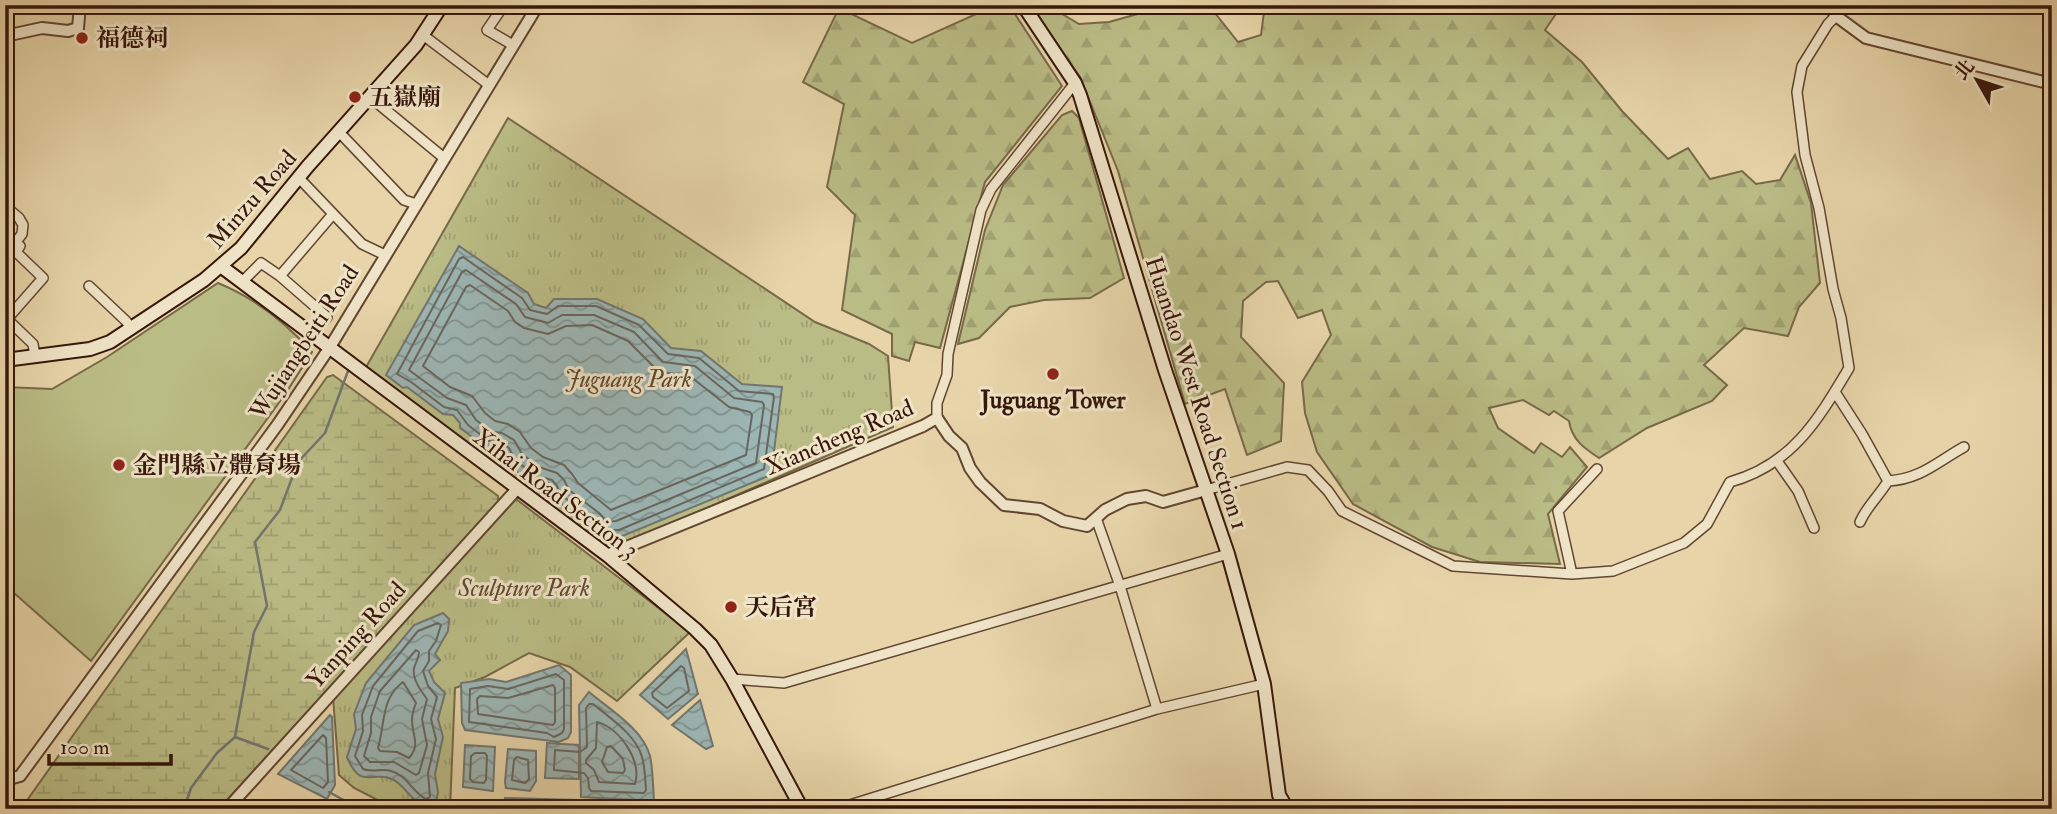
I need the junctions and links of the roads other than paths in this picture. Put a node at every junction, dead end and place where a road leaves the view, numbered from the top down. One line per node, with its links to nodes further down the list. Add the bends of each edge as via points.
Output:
1 (80, 5): 9 (street, via 78,28 42,28)
2 (442, 5): 8 (main road, Minzu Road)
3 (504, 5): 10 (street, via 487,30)
4 (538, 5): 10 (street, Wujiangbeiti Road)
5 (1023, 5): 11 (main road, Huandao West Road Section 1)
6 (1829, 5): 7 (street)
7 (1836, 16): 12 (street, via 1866,38); 32 (street, via 1802,66 1797,92 1805,155 1849,368)
8 (423, 35): 13 (street); 14 (main road, Minzu Road)
9 (7, 36)
10 (513, 45): 13 (street, Wujiangbeiti Road)
11 (1076, 83): 33 (street, via 991,189 981,210); 39 (main road, Huandao West Road Section 1)
12 (2052, 84)
13 (489, 85): 16 (street, Wujiangbeiti Road)
14 (370, 97): 15 (main road, Minzu Road); 16 (street)
15 (339, 132): 17 (main road, Minzu Road); 18 (street, via 404,200)
16 (444, 158): 18 (street, Wujiangbeiti Road)
17 (298, 177): 20 (street); 22 (main road, Minzu Road)
18 (416, 204): 21 (street, Wujiangbeiti Road)
19 (5, 206): 26 (street, via 23,225 16,252 43,278)
20 (334, 215): 21 (street, via 362,244); 23 (street)
21 (385, 255): 29 (street, Wujiangbeiti Road)
22 (222, 267): 24 (main road, Xihai Road Section 3); 27 (main road, Minzu Road)
23 (280, 276): 24 (street, via 261,262); 28 (street, via 327,317)
24 (242, 282): 28 (main road, Xihai Road Section 3)
25 (89, 286): 27 (street)
26 (6, 318): 30 (street, via 33,344)
27 (132, 329): 30 (main road, Minzu Road, via 101,345)
28 (313, 334): 29 (main road, Xihai Road Section 3)
29 (330, 347): 38 (main road, Xihai Road Section 3); 50 (street, Wujiangbeiti Road, via 20,776)
30 (35, 356): 31 (main road, Minzu Road)
31 (5, 360)
32 (1835, 392): 35 (street, via 1809,430); 37 (street)
33 (937, 418): 40 (street, Xiancheng Road, via 962,448 980,482 1004,505 1040,509 1087,526); 44 (street, Xiancheng Road)
34 (1964, 447): 37 (street, via 1908,480)
35 (1777, 461): 42 (street, via 1798,491); 45 (street, via 1730,482 1707,524 1684,543 1614,571)
36 (1597, 469): 45 (street, via 1558,511)
37 (1888, 481): 41 (street, via 1866,507)
38 (517, 489): 44 (main road, Xihai Road Section 3); 51 (street, Yanping Road)
39 (1206, 490): 40 (street, Xiancheng Road, via 1163,502 1146,496 1127,499); 43 (main road, Huandao West Road Section 1); 45 (street, via 1287,467 1308,470 1342,512 1452,566)
40 (1096, 518): 46 (street)
41 (1860, 522)
42 (1814, 528)
43 (1227, 554): 46 (street); 48 (main road, Huandao West Road Section 1)
44 (607, 555): 47 (main road, Xihai Road Section 3, via 703,637)
45 (1572, 575)
46 (1120, 586): 47 (street, via 783,683); 49 (street)
47 (732, 679): 52 (main road, Xihai Road Section 3)
48 (1264, 684): 49 (street); 54 (main road, Huandao West Road Section 1, via 1279,795)
49 (1157, 709): 53 (street)
50 (5, 780)
51 (227, 809)
52 (802, 809)
53 (837, 809)
54 (1287, 809)

